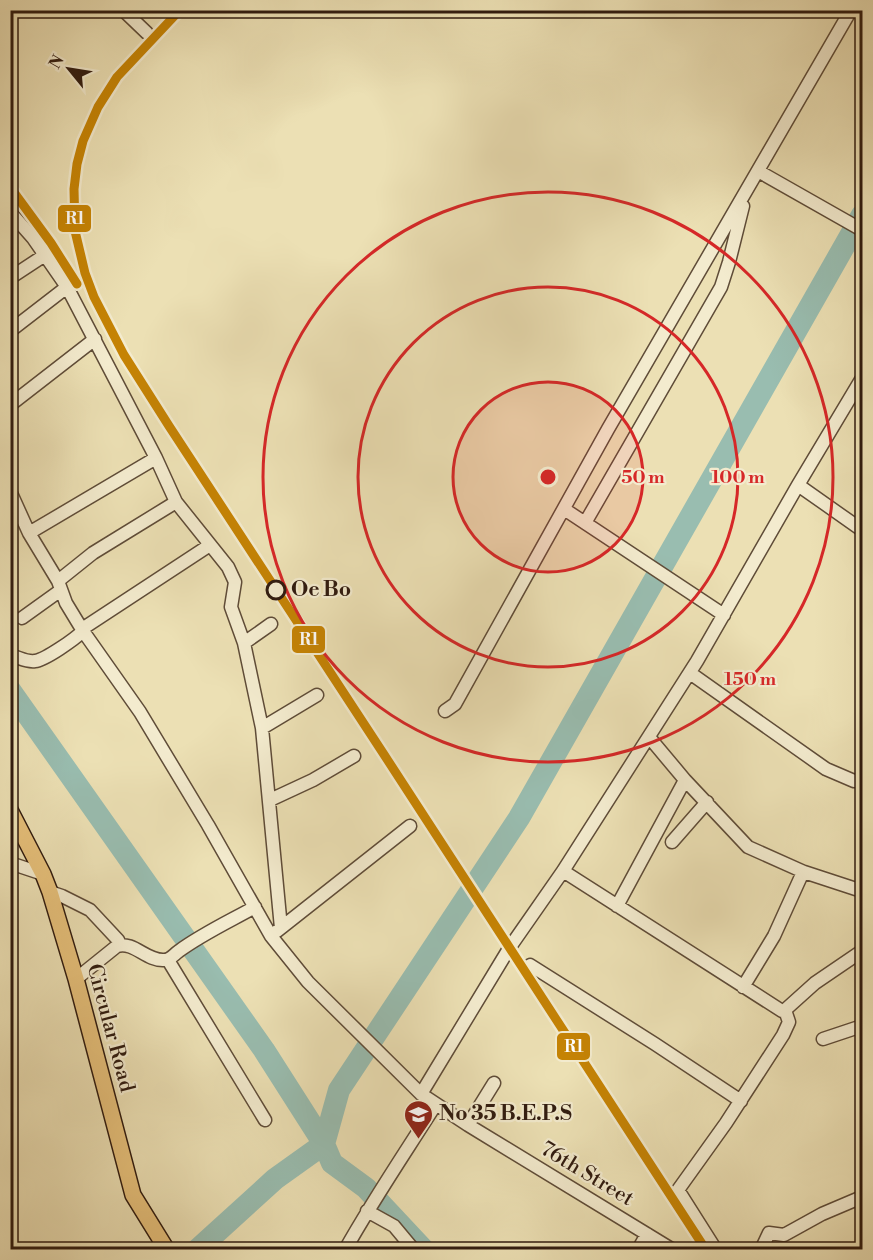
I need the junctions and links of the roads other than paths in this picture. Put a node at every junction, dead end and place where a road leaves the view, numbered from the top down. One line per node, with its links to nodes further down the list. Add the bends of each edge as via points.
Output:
1 (123, 10): 3 (street)
2 (851, 10): 4 (street)
3 (147, 33)
4 (758, 171): 5 (street); 7 (street)
5 (746, 191): 19 (street); 20 (street, via 721,287)
6 (10, 212): 8 (street)
7 (862, 230)
8 (45, 255): 9 (street); 10 (street)
9 (10, 278)
10 (68, 287): 11 (street); 12 (street)
11 (10, 330)
12 (95, 339): 14 (street); 15 (street)
13 (862, 378): 16 (street)
14 (10, 405)
15 (156, 458): 18 (street); 22 (street)
16 (798, 485): 21 (street); 25 (street)
17 (10, 491): 22 (street, 76th Street)
18 (176, 502): 23 (street); 24 (street, via 93,553)
19 (564, 509): 20 (street); 33 (street, via 455,704)
20 (585, 523): 25 (street)
21 (862, 530)
22 (29, 533): 24 (street, 76th Street)
23 (210, 545): 28 (street); 29 (street, via 236,582 231,607)
24 (59, 585): 26 (street); 28 (street, 76th Street)
25 (724, 615): 31 (street)
26 (22, 618)
27 (271, 624): 29 (street)
28 (83, 630): 30 (street, via 37,661); 51 (street, 76th Street, via 140,712)
29 (244, 643): 34 (street)
30 (16, 657)
31 (690, 673): 35 (street); 38 (street, via 825,769 854,782)
32 (317, 695): 34 (street)
33 (445, 711)
34 (262, 728): 39 (street)
35 (649, 737): 37 (street); 45 (street)
36 (354, 756): 39 (street)
37 (685, 780): 40 (street); 50 (street)
38 (862, 781)
39 (270, 800): 52 (street)
40 (707, 802): 43 (street); 46 (street, via 748,847)
41 (13, 820): 47 (main road, Circular Road)
42 (410, 826): 52 (street)
43 (672, 842)
44 (10, 863): 47 (street)
45 (563, 871): 50 (street); 63 (street, via 510,947)
46 (803, 872): 48 (street); 58 (street, via 774,936)
47 (43, 873): 49 (main road, Circular Road)
48 (862, 891)
49 (50, 892): 53 (street, via 90,910); 57 (main road, Circular Road)
50 (617, 906): 58 (street)
51 (255, 907): 52 (street, 76th Street); 55 (street)
52 (276, 932): 63 (street, 76th Street, via 308,982)
53 (120, 945): 55 (street, via 131,946 157,961); 57 (street)
54 (862, 951): 59 (street, via 814,983)
55 (168, 960): 66 (street)
56 (530, 965): 64 (street)
57 (76, 979): 71 (main road, Circular Road, via 133,1195)
58 (743, 987): 59 (street)
59 (785, 1010): 64 (street, via 788,1026)
60 (862, 1026): 61 (street)
61 (823, 1040)
62 (494, 1083): 67 (street)
63 (421, 1094): 65 (street, 76th Street)
64 (741, 1101): 76 (street, via 678,1190)
65 (436, 1104): 67 (street, 76th Street); 69 (street)
66 (265, 1120)
67 (468, 1125): 70 (street, 76th Street)
68 (862, 1197): 77 (street, via 784,1235 769,1233)
69 (371, 1205): 72 (street); 73 (street)
70 (647, 1234): 74 (street); 75 (street, 76th Street)
71 (167, 1250)
72 (345, 1250)
73 (414, 1250)
74 (638, 1250)
75 (673, 1250)
76 (716, 1250)
77 (761, 1250)

